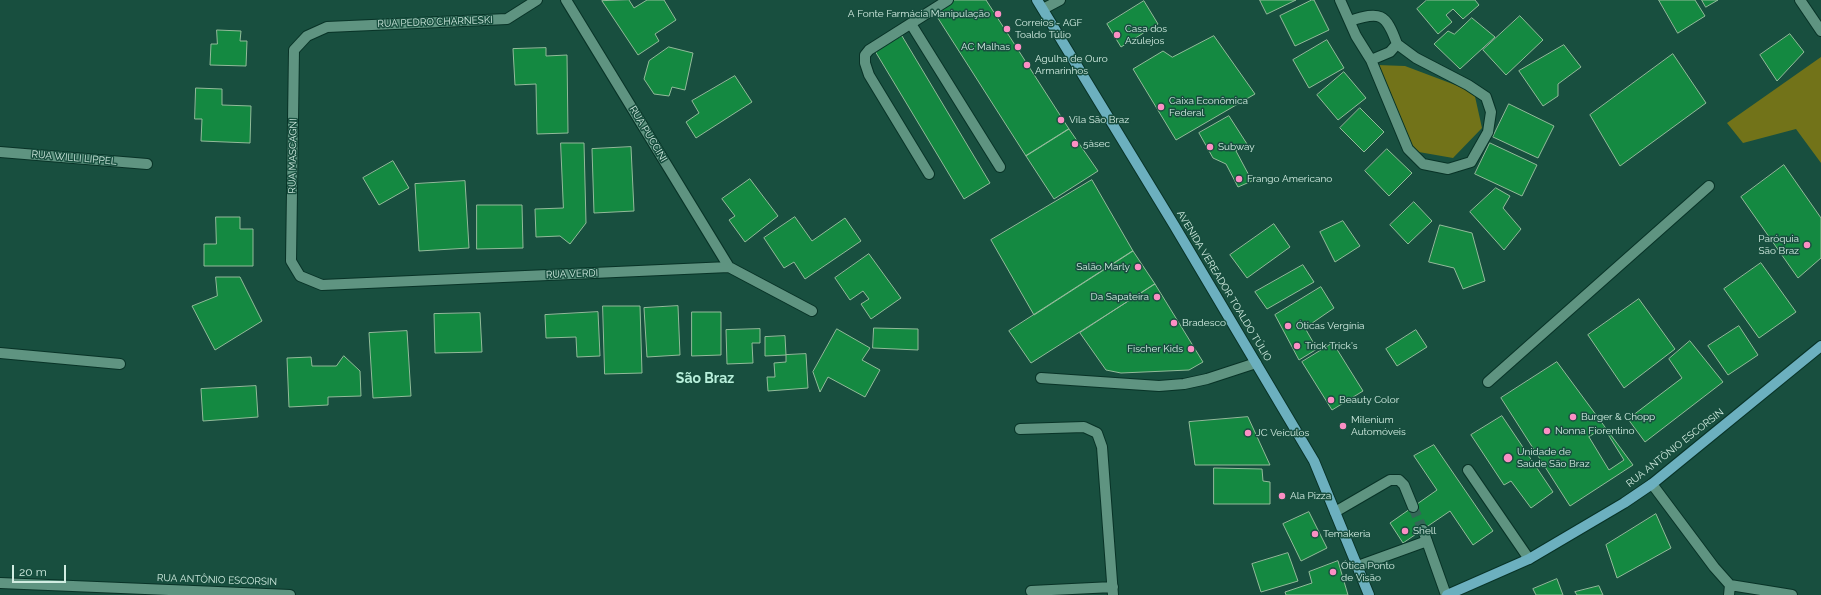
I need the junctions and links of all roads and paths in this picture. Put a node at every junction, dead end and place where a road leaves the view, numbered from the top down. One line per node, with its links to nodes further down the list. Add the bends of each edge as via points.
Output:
1 (537, 0): 11 (street, RUA PEDRO CHARNESKI, via 507,19)
2 (566, 0): 20 (street, RUA PUCCINI)
3 (948, 0): 10 (street)
4 (1037, 0): 8 (main road, AVENIDA VEREADOR TOALDO TÚLIO)
5 (1060, 0): 8 (street)
6 (1340, 0): 9 (street)
7 (1800, 0): 12 (street)
8 (1043, 9): 25 (main road, AVENIDA VEREADOR TOALDO TÚLIO)
9 (1350, 21): 13 (street, via 1368,15 1379,16 1388,21); 14 (street)
10 (911, 24): 17 (street); 18 (street, via 869,50 865,55 865,63 869,76)
11 (328, 27): 21 (street, RUA MASCAGNI, via 307,36 294,50 291,262 300,276)
12 (1821, 30)
13 (1397, 44): 14 (street, via 1390,52); 14 (street, via 1416,58 1486,97 1491,112 1488,132 1471,162 1448,169 1423,164 1408,149)
14 (1371, 60)
15 (0, 152): 16 (street, RUA WILLI LIPPEL)
16 (147, 164)
17 (1000, 167)
18 (929, 174)
19 (1709, 186): 28 (street)
20 (729, 267): 21 (street, RUA VERDI); 22 (street)
21 (322, 285)
22 (812, 311)
23 (1821, 346): 31 (main road, RUA ANTÔNIO ESCORSIN)
24 (0, 353): 26 (street)
25 (1256, 363): 27 (street, via 1190,383 1159,386); 33 (main road, AVENIDA VEREADOR TOALDO TÚLIO, via 1314,461)
26 (120, 364)
27 (1041, 378)
28 (1488, 382)
29 (1020, 429): 41 (street, via 1084,427 1097,433 1102,447)
30 (1468, 470): 36 (street)
31 (1652, 484): 36 (main road, RUA ANTÔNIO ESCORSIN); 39 (street)
32 (1413, 506): 33 (street, via 1404,485 1399,480 1390,480)
33 (1335, 512): 37 (main road, AVENIDA VEREADOR TOALDO TÚLIO)
34 (1423, 530): 35 (street)
35 (1427, 541): 37 (street); 44 (street)
36 (1529, 559): 44 (main road, RUA ANTÔNIO ESCORSIN)
37 (1358, 566): 43 (main road, AVENIDA VEREADOR TOALDO TÚLIO)
38 (0, 583): 42 (street, RUA ANTÔNIO ESCORSIN)
39 (1729, 590): 45 (street)
40 (1030, 591): 41 (street)
41 (1113, 591)
42 (290, 595)
43 (1369, 595)
44 (1447, 595)
45 (1792, 595)

